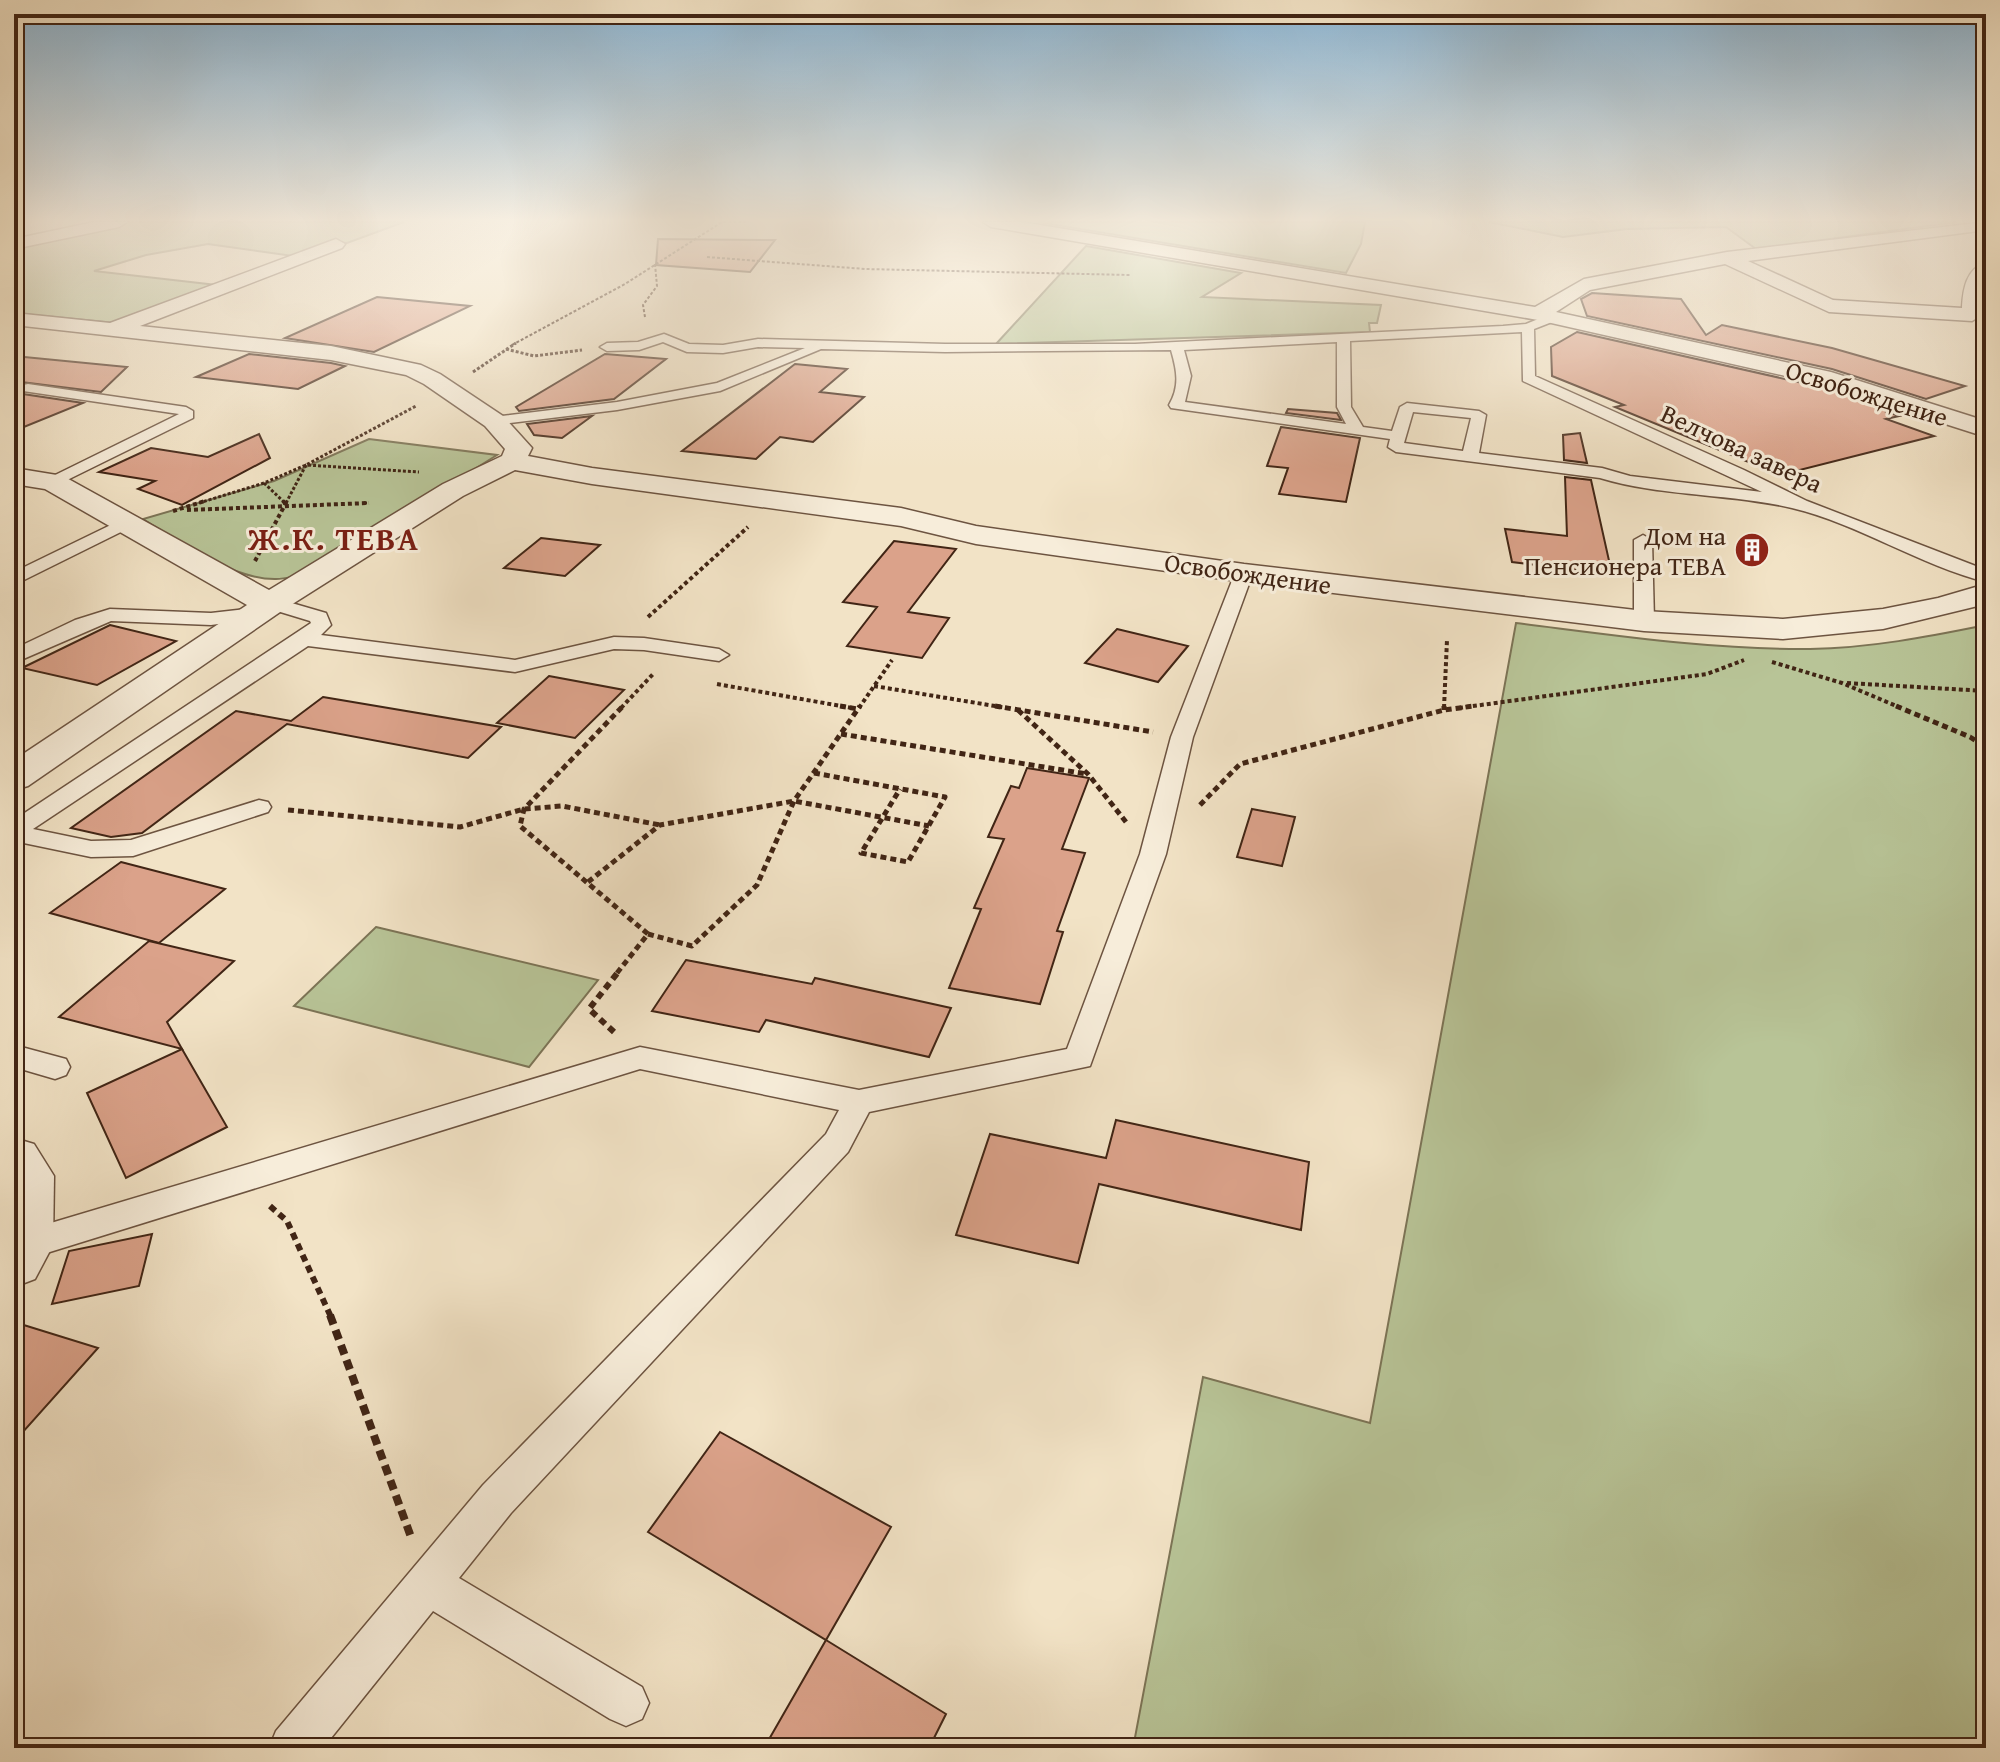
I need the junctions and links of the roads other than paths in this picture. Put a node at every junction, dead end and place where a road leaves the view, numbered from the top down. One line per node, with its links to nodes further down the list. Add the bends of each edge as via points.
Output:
1 (177, 304): 8 (street)
2 (1456, 304): 7 (street, Освобождение)
3 (1559, 304): 7 (street)
4 (1825, 304): 5 (street, via 1972,315)
5 (1972, 304)
6 (14, 319): 8 (street)
7 (1540, 319): 9 (lane); 15 (street, Освобождение, via 1823,377); 22 (lane, Велчова завера, via 1528,378)
8 (112, 329): 14 (street, via 360,357 413,370)
9 (1343, 338): 11 (lane); 16 (lane, via 1344,407)
10 (826, 345): 11 (lane); 12 (lane, via 687,348 664,338 639,346); 14 (lane, via 720,387)
11 (1176, 346): 16 (lane, via 1186,375 1186,390 1176,405)
12 (607, 347)
13 (28, 388): 21 (lane, via 186,411 186,418 154,436)
14 (494, 421): 19 (street, via 519,448)
15 (1986, 429)
16 (1357, 430): 17 (lane)
17 (1398, 436): 18 (lane, via 1396,447); 18 (lane, via 1407,407 1479,415)
18 (1470, 456): 22 (lane)
19 (512, 461): 25 (street, Освобождение); 29 (street)
20 (14, 476): 21 (street)
21 (53, 482): 23 (street)
22 (1801, 505): 26 (lane, Велчова завера)
23 (121, 523): 27 (lane); 29 (street)
24 (1643, 540): 30 (lane)
25 (1244, 573): 30 (street, Освобождение); 39 (lane, via 1182,737 1153,854 1079,1058)
26 (1986, 576)
27 (14, 579)
28 (1986, 594): 30 (street, Освобождение, via 1883,619 1783,629)
29 (255, 602): 31 (lane, via 319,617 321,625); 33 (lane, via 211,619 110,615); 34 (street)
30 (1644, 621)
31 (304, 639): 32 (lane, via 515,666 621,643); 36 (lane)
32 (719, 655)
33 (14, 657)
34 (14, 778)
35 (259, 807): 36 (lane, via 133,848 91,849)
36 (14, 832)
37 (14, 1056): 38 (lane)
38 (55, 1067)
39 (859, 1102): 41 (lane, via 640,1058 238,1180); 42 (lane, via 837,1143 497,1499)
40 (14, 1160): 41 (street, via 26,1176)
41 (19, 1253)
42 (428, 1584): 43 (lane); 44 (lane)
43 (626, 1703)
44 (293, 1748)

